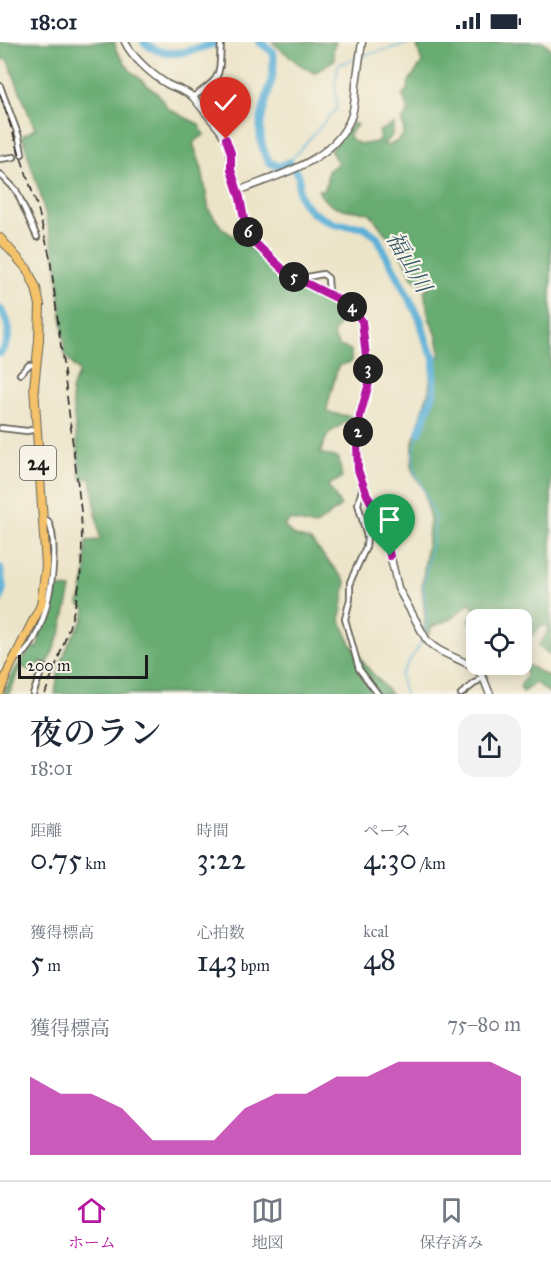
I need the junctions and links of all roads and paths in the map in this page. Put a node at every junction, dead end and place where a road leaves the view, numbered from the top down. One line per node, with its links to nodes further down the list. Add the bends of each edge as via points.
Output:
1 (125, 42): 5 (street, via 131,53 166,84)
2 (362, 42): 10 (street, via 350,122 333,144 300,166)
3 (221, 44): 5 (street, via 218,76)
4 (0, 86): 6 (street)
5 (193, 97): 10 (street, via 226,139)
6 (22, 154)
7 (14, 157): 8 (street)
8 (0, 159)
9 (0, 174): 11 (street, via 20,196)
10 (238, 191): 13 (street, via 245,224 254,242)
11 (37, 237)
12 (0, 238): 15 (main road, 24, via 27,269 38,295 41,319)
13 (297, 279): 14 (street); 14 (street, via 323,274 328,278)
14 (329, 294): 19 (street, via 350,305 364,328 369,383 357,444)
15 (36, 365): 16 (street, via 29,365); 18 (main road, 24)
16 (20, 374)
17 (1, 428): 18 (street)
18 (37, 429): 22 (main road, 24, via 45,585 41,605)
19 (363, 486): 21 (street, via 383,524 398,588 430,645); 25 (street, via 358,504 366,547 350,582 345,619 359,669)
20 (43, 667): 24 (street)
21 (483, 677): 26 (street); 27 (street)
22 (3, 679): 23 (main road, 24)
23 (0, 691)
24 (33, 694)
25 (378, 694)
26 (461, 694)
27 (490, 694)

